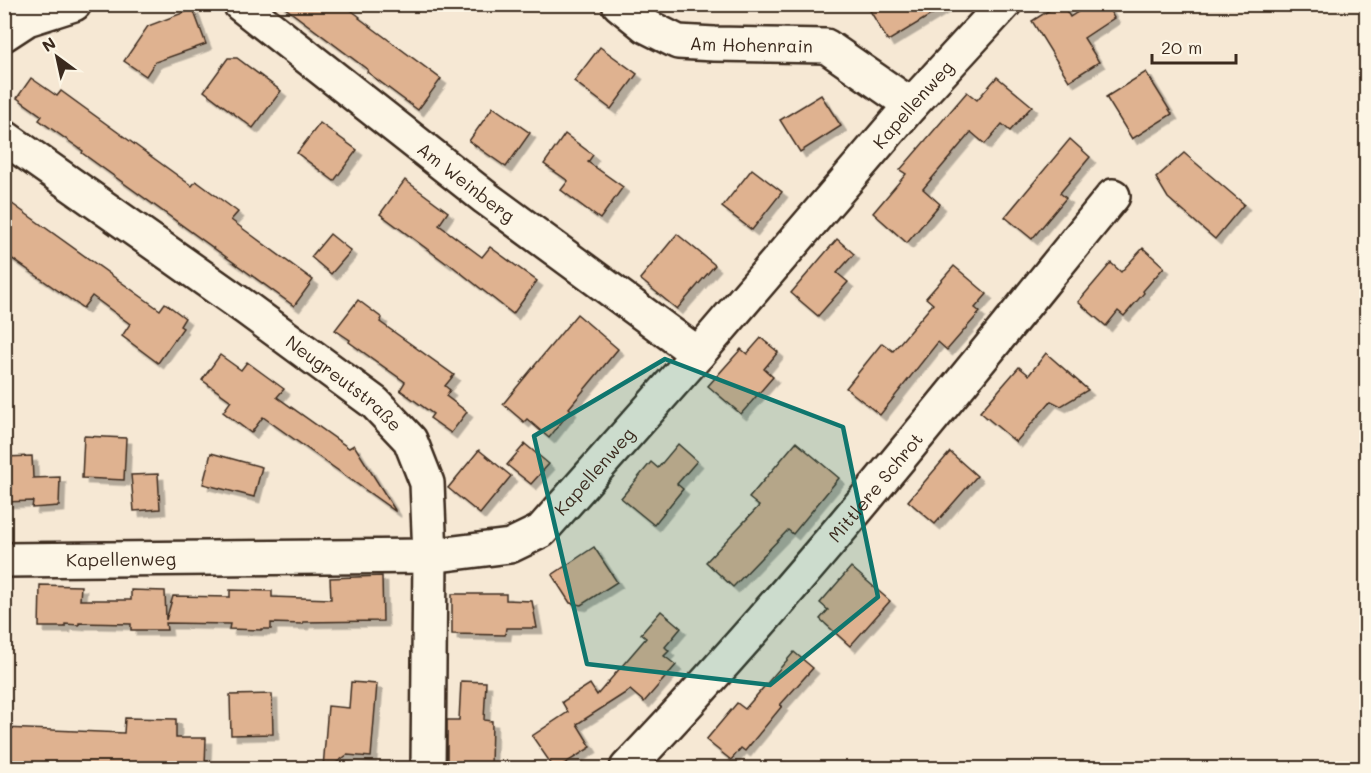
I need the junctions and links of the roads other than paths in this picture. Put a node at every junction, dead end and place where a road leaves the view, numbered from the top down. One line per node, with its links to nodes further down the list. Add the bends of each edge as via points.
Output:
1 (74, 4): 5 (street, via 27,19)
2 (240, 4): 9 (street, Am Weinberg, via 486,198)
3 (619, 4): 6 (street, Am Hohenrain, via 646,26 678,42 826,46)
4 (1004, 4): 6 (street, Kapellenweg)
5 (4, 34)
6 (911, 105): 9 (street, Kapellenweg)
7 (4, 137): 10 (street, Neugreutstraße, via 375,403 410,440 427,483)
8 (1113, 196): 13 (street, Mittlere Schrot, via 856,509 725,663)
9 (698, 354): 10 (street, Kapellenweg, via 541,531 510,546)
10 (430, 556): 11 (street, Kapellenweg); 12 (street, Neugreutstraße)
11 (4, 560)
12 (428, 768)
13 (627, 768)

